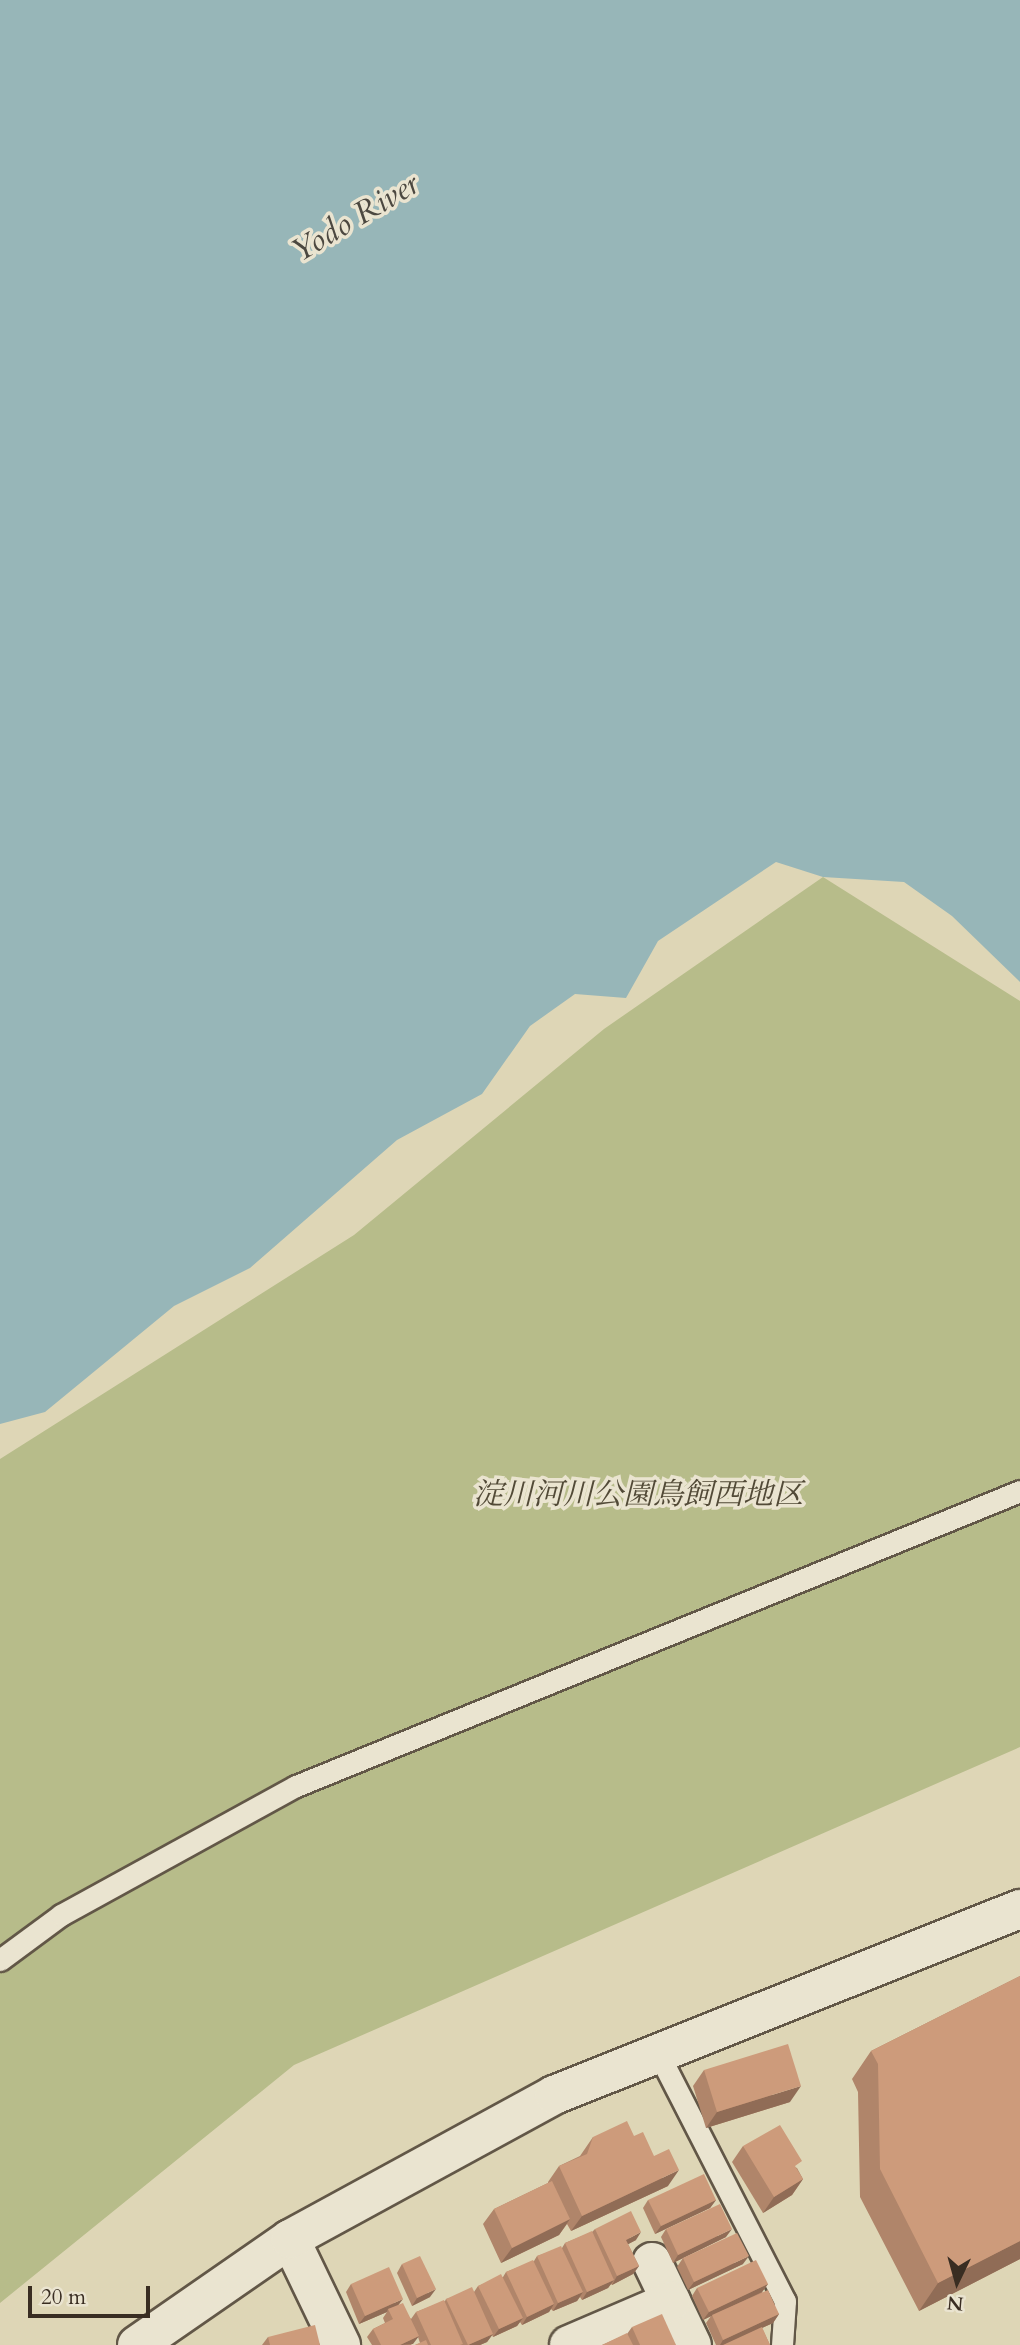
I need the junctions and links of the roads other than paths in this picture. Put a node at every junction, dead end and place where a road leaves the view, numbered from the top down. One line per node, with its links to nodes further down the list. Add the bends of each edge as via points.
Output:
1 (1020, 1491): 3 (lane, via 296,1786 61,1915)
2 (1020, 1909): 4 (street)
3 (0, 1961)
4 (656, 2049): 5 (street, via 554,2095); 12 (lane, via 785,2301)
5 (290, 2239): 8 (street); 9 (street)
6 (652, 2262): 7 (street)
7 (671, 2301): 10 (street); 11 (street)
8 (137, 2345)
9 (341, 2345)
10 (569, 2345)
11 (692, 2345)
12 (782, 2345)

